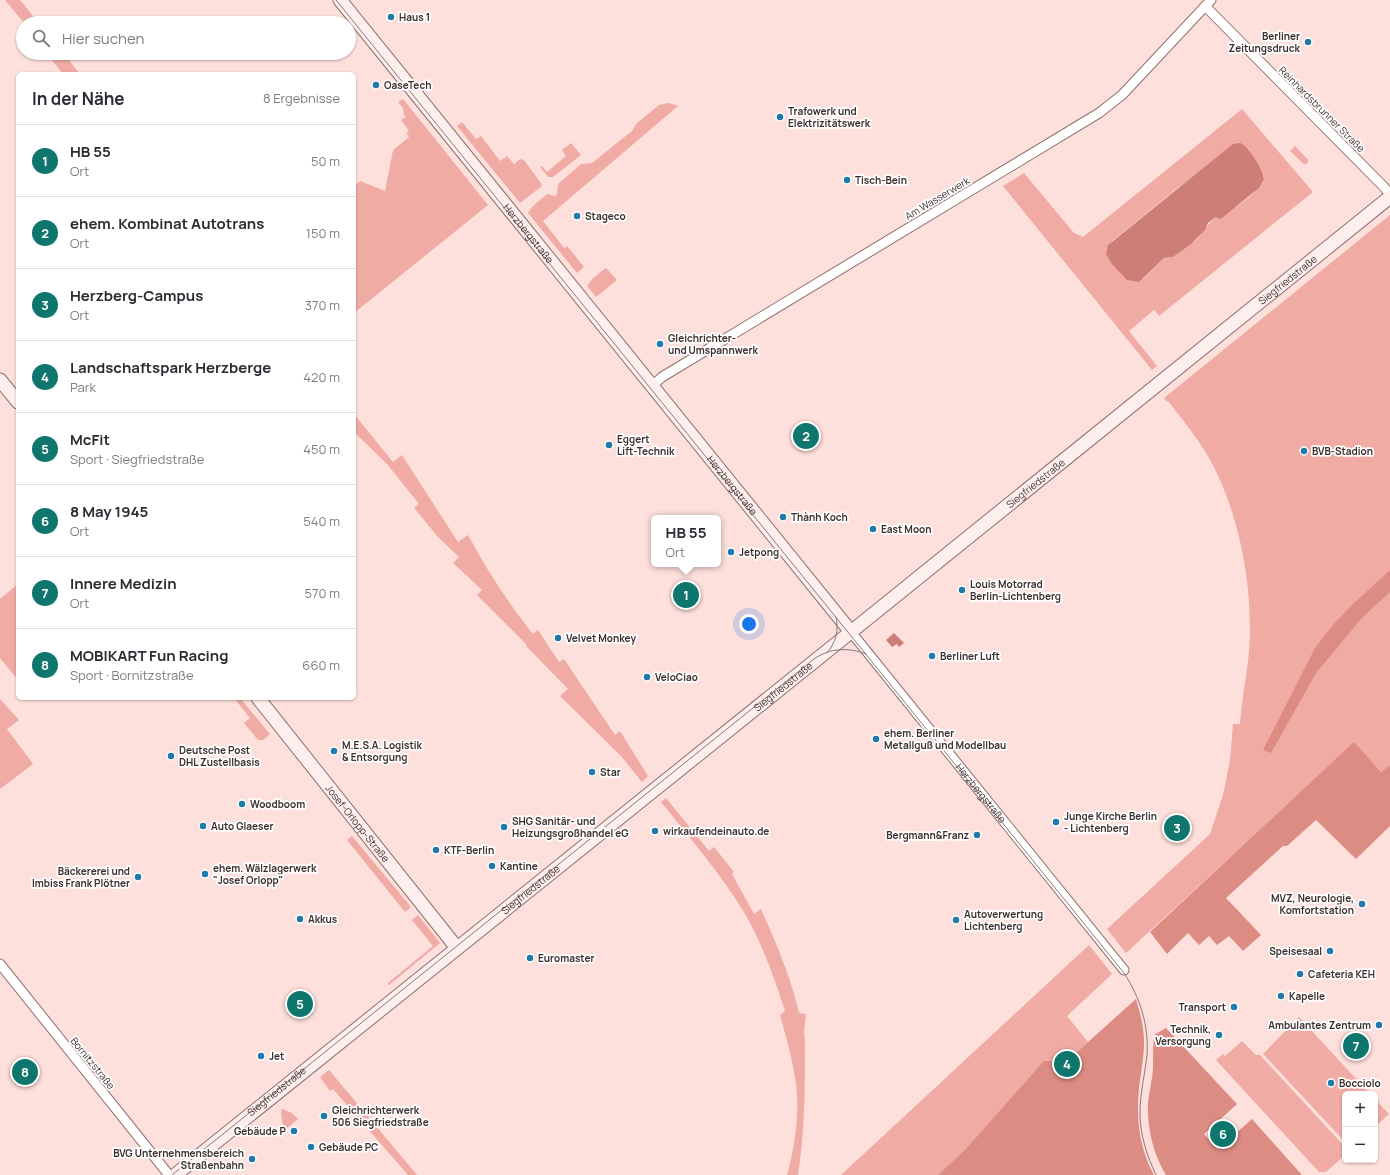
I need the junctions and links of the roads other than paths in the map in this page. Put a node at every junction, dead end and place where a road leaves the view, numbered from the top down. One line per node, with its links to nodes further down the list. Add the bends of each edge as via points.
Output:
1 (340, 0): 3 (street, Herzbergstraße)
2 (1208, 3): 5 (street, Reinhardsbrunner Straße); 7 (street, Am Wasserwerk, via 1122,95 1099,113 662,377)
3 (353, 16)
4 (356, 20): 7 (street, Herzbergstraße)
5 (1390, 195): 9 (street, Siegfriedstraße)
6 (0, 380): 8 (street)
7 (652, 386): 9 (street, Herzbergstraße)
8 (16, 400)
9 (851, 632): 11 (street, Siegfriedstraße); 13 (street, Herzbergstraße)
10 (260, 700): 11 (street, Josef-Orlopp-Straße)
11 (458, 948): 15 (street, Siegfriedstraße)
12 (0, 964): 14 (street, Bornitzstraße)
13 (1124, 970)
14 (169, 1175)
15 (175, 1175)

